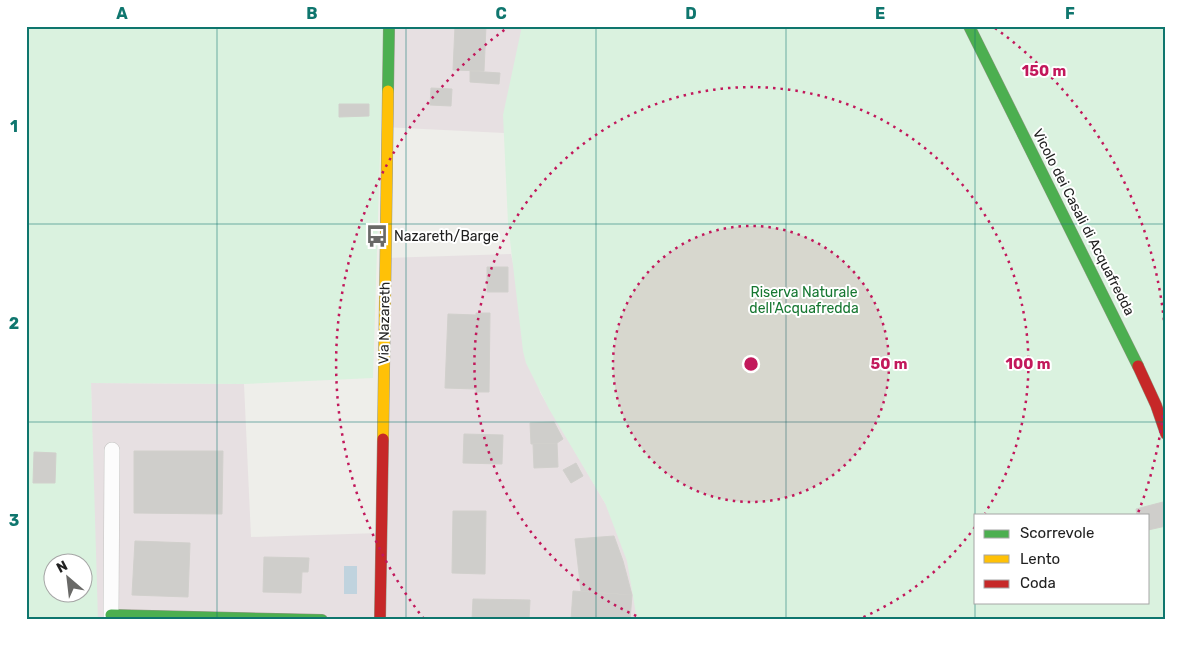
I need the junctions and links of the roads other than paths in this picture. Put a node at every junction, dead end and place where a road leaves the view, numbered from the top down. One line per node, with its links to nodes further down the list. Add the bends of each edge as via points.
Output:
1 (389, 26): 7 (street, Via Nazareth)
2 (969, 26): 3 (street, Vicolo dei Casali di Acquafredda, via 1142,372)
3 (1166, 434)
4 (112, 450): 5 (street)
5 (111, 617): 6 (street)
6 (322, 620)
7 (380, 620)

